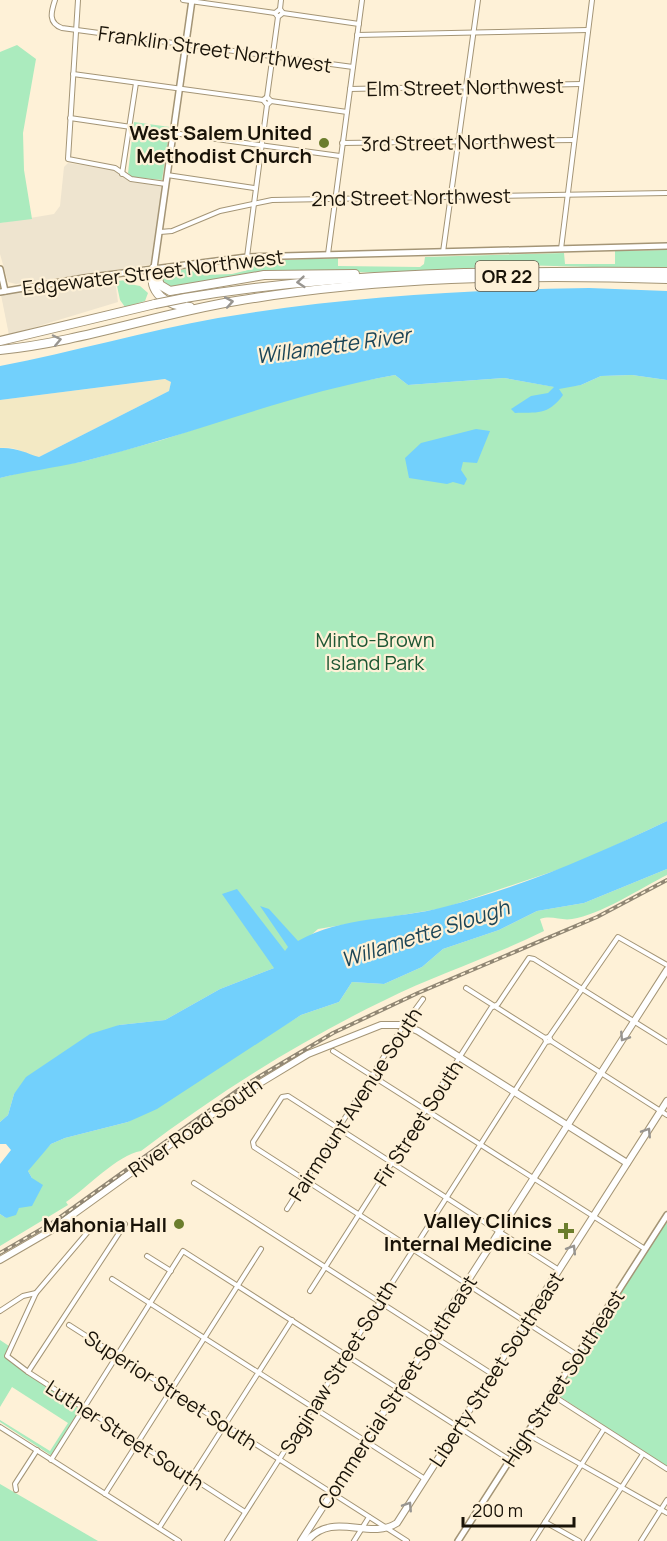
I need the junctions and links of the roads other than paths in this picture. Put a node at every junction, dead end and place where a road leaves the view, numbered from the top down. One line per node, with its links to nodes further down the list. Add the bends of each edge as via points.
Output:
1 (55, 0): 13 (street, Franklin Street Northwest, via 51,17 54,23)
2 (78, 0): 13 (street)
3 (183, 0): 8 (street)
4 (281, 0): 9 (street)
5 (362, 0): 12 (street)
6 (478, 0): 15 (street)
7 (592, 0): 14 (street)
8 (191, 1): 11 (street); 17 (main road)
9 (280, 9): 10 (street); 11 (street)
10 (283, 13): 11 (street); 12 (street)
11 (277, 15): 18 (street)
12 (359, 24): 16 (street)
13 (77, 30): 17 (street, Franklin Street Northwest); 20 (street)
14 (588, 30): 15 (street); 22 (street)
15 (473, 32): 16 (street); 23 (street)
16 (357, 35): 19 (street)
17 (186, 45): 18 (street, Franklin Street Northwest); 24 (main road)
18 (273, 57): 19 (street, Franklin Street Northwest); 26 (street)
19 (353, 67): 25 (street)
20 (73, 74): 21 (street, Elm Street Northwest); 28 (street)
21 (136, 83): 24 (street, Elm Street Northwest); 29 (street)
22 (581, 84): 23 (street, Elm Street Northwest); 31 (street)
23 (466, 87): 25 (street, Elm Street Northwest); 32 (street)
24 (179, 89): 26 (street, Elm Street Northwest); 30 (main road)
25 (350, 89): 27 (street)
26 (267, 99): 27 (street, Elm Street Northwest); 34 (street)
27 (347, 112): 33 (street)
28 (70, 118): 29 (street); 36 (street, via 68,159 115,168)
29 (131, 126): 36 (street)
30 (173, 132): 34 (street, 3rd Street Northwest); 37 (main road)
31 (574, 140): 32 (street, 3rd Street Northwest); 41 (street)
32 (458, 142): 33 (street, 3rd Street Northwest); 42 (street)
33 (342, 143): 35 (street)
34 (260, 145): 35 (street, 3rd Street Northwest); 39 (street)
35 (340, 156): 43 (street)
36 (122, 174): 38 (street)
37 (167, 175): 38 (main road); 39 (street)
38 (166, 184): 45 (main road)
39 (254, 188): 44 (street)
40 (667, 193): 41 (street, 2nd Street Northwest)
41 (567, 194): 42 (street, 2nd Street Northwest); 47 (street)
42 (451, 196): 43 (street, 2nd Street Northwest); 48 (street)
43 (335, 199): 44 (street, 2nd Street Northwest); 49 (street)
44 (253, 202): 45 (street, 2nd Street Northwest); 50 (street)
45 (160, 232): 51 (main road)
46 (667, 246): 47 (main road, Edgewater Street Northwest)
47 (561, 249): 48 (main road, Edgewater Street Northwest)
48 (443, 252): 49 (main road, Edgewater Street Northwest)
49 (328, 254): 50 (main road, Edgewater Street Northwest)
50 (247, 257): 51 (main road, Edgewater Street Northwest)
51 (154, 268): 54 (highway, OR 22, via 160,285 170,291 264,275); 56 (main road, Edgewater Street Northwest); 57 (highway, OR 22, via 151,279 162,299 180,306)
52 (0, 269): 56 (main road)
53 (667, 272): 54 (highway, OR 22, via 497,270)
54 (380, 276): 58 (highway, OR 22, one-way to 58, bridge, via 273,285 185,298)
55 (667, 279): 57 (highway, OR 22, one-way to 55, via 473,277)
56 (3, 291)
57 (206, 307): 59 (highway, OR 22, one-way to 57)
58 (0, 341)
59 (0, 350)
60 (660, 962): 61 (street); 62 (street); 64 (street, Saginaw Street South, via 619,936)
61 (667, 965)
62 (666, 972): 67 (main road, Commercial Street Southeast)
63 (466, 988): 66 (street)
64 (582, 989): 66 (street, Fir Street South, via 530,958); 67 (street); 69 (street, Saginaw Street South)
65 (423, 999): 68 (street, Fairmount Avenue South)
66 (495, 1006): 69 (street); 72 (street, Fir Street South)
67 (634, 1022): 70 (street); 73 (main road, Commercial Street Southeast, one-way to 73)
68 (404, 1025): 72 (main road); 74 (street, Fairmount Avenue South); 99 (main road, River Road South, via 367,1028 272,1074 50,1231)
69 (548, 1040): 73 (street); 75 (street, Saginaw Street South)
70 (667, 1042)
71 (333, 1051): 74 (street)
72 (460, 1057): 75 (main road); 77 (street, Fir Street South)
73 (601, 1073): 78 (street); 79 (main road, Commercial Street Southeast)
74 (372, 1075): 77 (street); 80 (street, Fairmount Avenue South)
75 (514, 1091): 79 (main road); 81 (street, Saginaw Street South)
76 (667, 1101): 78 (main road, Liberty Street Southeast)
77 (426, 1109): 81 (street); 82 (street, Fir Street South)
78 (664, 1113): 83 (main road, Liberty Street Southeast, one-way to 78)
79 (568, 1125): 83 (main road); 84 (main road, Commercial Street Southeast)
80 (338, 1128): 82 (street); 85 (street, Fairmount Avenue South); 85 (street, via 285,1095 252,1144)
81 (481, 1144): 84 (street); 87 (street, Saginaw Street South)
82 (393, 1163): 87 (street); 89 (street, Fir Street South)
83 (627, 1163): 91 (main road, Liberty Street Southeast)
84 (535, 1179): 91 (street); 94 (main road, Commercial Street Southeast)
85 (305, 1180): 88 (street, Fairmount Avenue South); 89 (street)
86 (195, 1183): 100 (street)
87 (447, 1197): 94 (street); 96 (street, Saginaw Street South)
88 (287, 1209)
89 (359, 1214): 96 (street); 100 (street, Fir Street South)
90 (667, 1215): 97 (main road, High Street Southeast)
91 (593, 1217): 97 (street); 101 (main road, Liberty Street Southeast, one-way to 91)
92 (125, 1224): 119 (street)
93 (92, 1227): 107 (street)
94 (501, 1231): 101 (street); 104 (main road, Commercial Street Southeast)
95 (261, 1249): 105 (street)
96 (413, 1249): 104 (street); 108 (street, Saginaw Street South)
97 (645, 1250): 117 (main road, High Street Southeast)
98 (147, 1256): 102 (street)
99 (0, 1260)
100 (325, 1267): 106 (street, Fir Street South); 108 (street)
101 (559, 1270): 112 (main road, Liberty Street Southeast)
102 (171, 1271): 105 (street, via 183,1251); 109 (street)
103 (112, 1279): 109 (street)
104 (467, 1284): 112 (street); 114 (main road, Commercial Street Southeast)
105 (238, 1286): 111 (street); 115 (street)
106 (310, 1292)
107 (36, 1293): 110 (street, via 23,1296); 119 (street, Luther Street South, via 8,1356)
108 (379, 1302): 114 (street); 116 (street, Saginaw Street South)
109 (150, 1303): 115 (street); 118 (street)
110 (0, 1311)
111 (292, 1320): 116 (street); 120 (street)
112 (526, 1322): 117 (street); 121 (main road, Liberty Street Southeast)
113 (69, 1325): 118 (street, Superior Street South)
114 (434, 1336): 121 (street); 122 (main road, Commercial Street Southeast)
115 (205, 1338): 120 (street); 123 (street)
116 (346, 1354): 122 (street); 125 (street, Saginaw Street South)
117 (578, 1354): 124 (main road, High Street Southeast)
118 (117, 1356): 123 (street, Superior Street South); 126 (street)
119 (28, 1372): 126 (street, Luther Street South)
120 (259, 1372): 125 (street); 127 (street)
121 (493, 1374): 129 (main road, Liberty Street Southeast)
122 (400, 1389): 129 (street); 132 (main road, Commercial Street Southeast)
123 (171, 1390): 127 (street, Superior Street South); 133 (street)
124 (552, 1395): 130 (street); 131 (main road, High Street Southeast)
125 (313, 1407): 132 (street); 137 (street, Saginaw Street South)
126 (84, 1409): 133 (street, Luther Street South); 136 (street)
127 (225, 1425): 137 (street, Superior Street South); 141 (street)
128 (0, 1427): 134 (street)
129 (459, 1427): 138 (street); 142 (main road, Liberty Street Southeast)
130 (604, 1428): 135 (street); 139 (street)
131 (527, 1434): 138 (main road, High Street Southeast); 139 (street)
132 (366, 1442): 142 (street); 146 (main road, Commercial Street Southeast)
133 (138, 1443): 141 (street, Luther Street South); 145 (street)
134 (37, 1450): 136 (street); 144 (street, via 15,1485)
135 (643, 1454): 140 (street); 143 (street)
136 (51, 1460): 145 (street)
137 (279, 1460): 146 (street, Superior Street South); 149 (street, Saginaw Street South)
138 (510, 1460): 162 (main road, High Street Southeast)
139 (581, 1465): 143 (street); 152 (street)
140 (667, 1469)
141 (192, 1478): 149 (street, Luther Street South); 153 (street)
142 (425, 1479): 154 (main road, Liberty Street Southeast, one-way to 142)
143 (621, 1487): 148 (street); 165 (street)
144 (16, 1490)
145 (105, 1494): 153 (street)
146 (333, 1494): 151 (street, Superior Street South); 158 (main road, Commercial Street Southeast)
147 (667, 1500): 148 (street)
148 (661, 1510): 150 (street); 166 (street)
149 (245, 1512): 157 (street, Saginaw Street South)
150 (667, 1513)
151 (369, 1517): 154 (street, Superior Street South); 155 (street)
152 (545, 1522): 163 (street); 164 (street)
153 (159, 1528): 156 (street)
154 (389, 1529): 155 (main road); 161 (street, Superior Street South)
155 (359, 1532): 159 (main road, via 329,1527); 160 (street)
156 (179, 1541)
157 (227, 1541)
158 (301, 1541)
159 (307, 1541)
160 (354, 1541)
161 (406, 1541)
162 (458, 1541)
163 (532, 1541)
164 (579, 1541)
165 (587, 1541)
166 (641, 1541)

